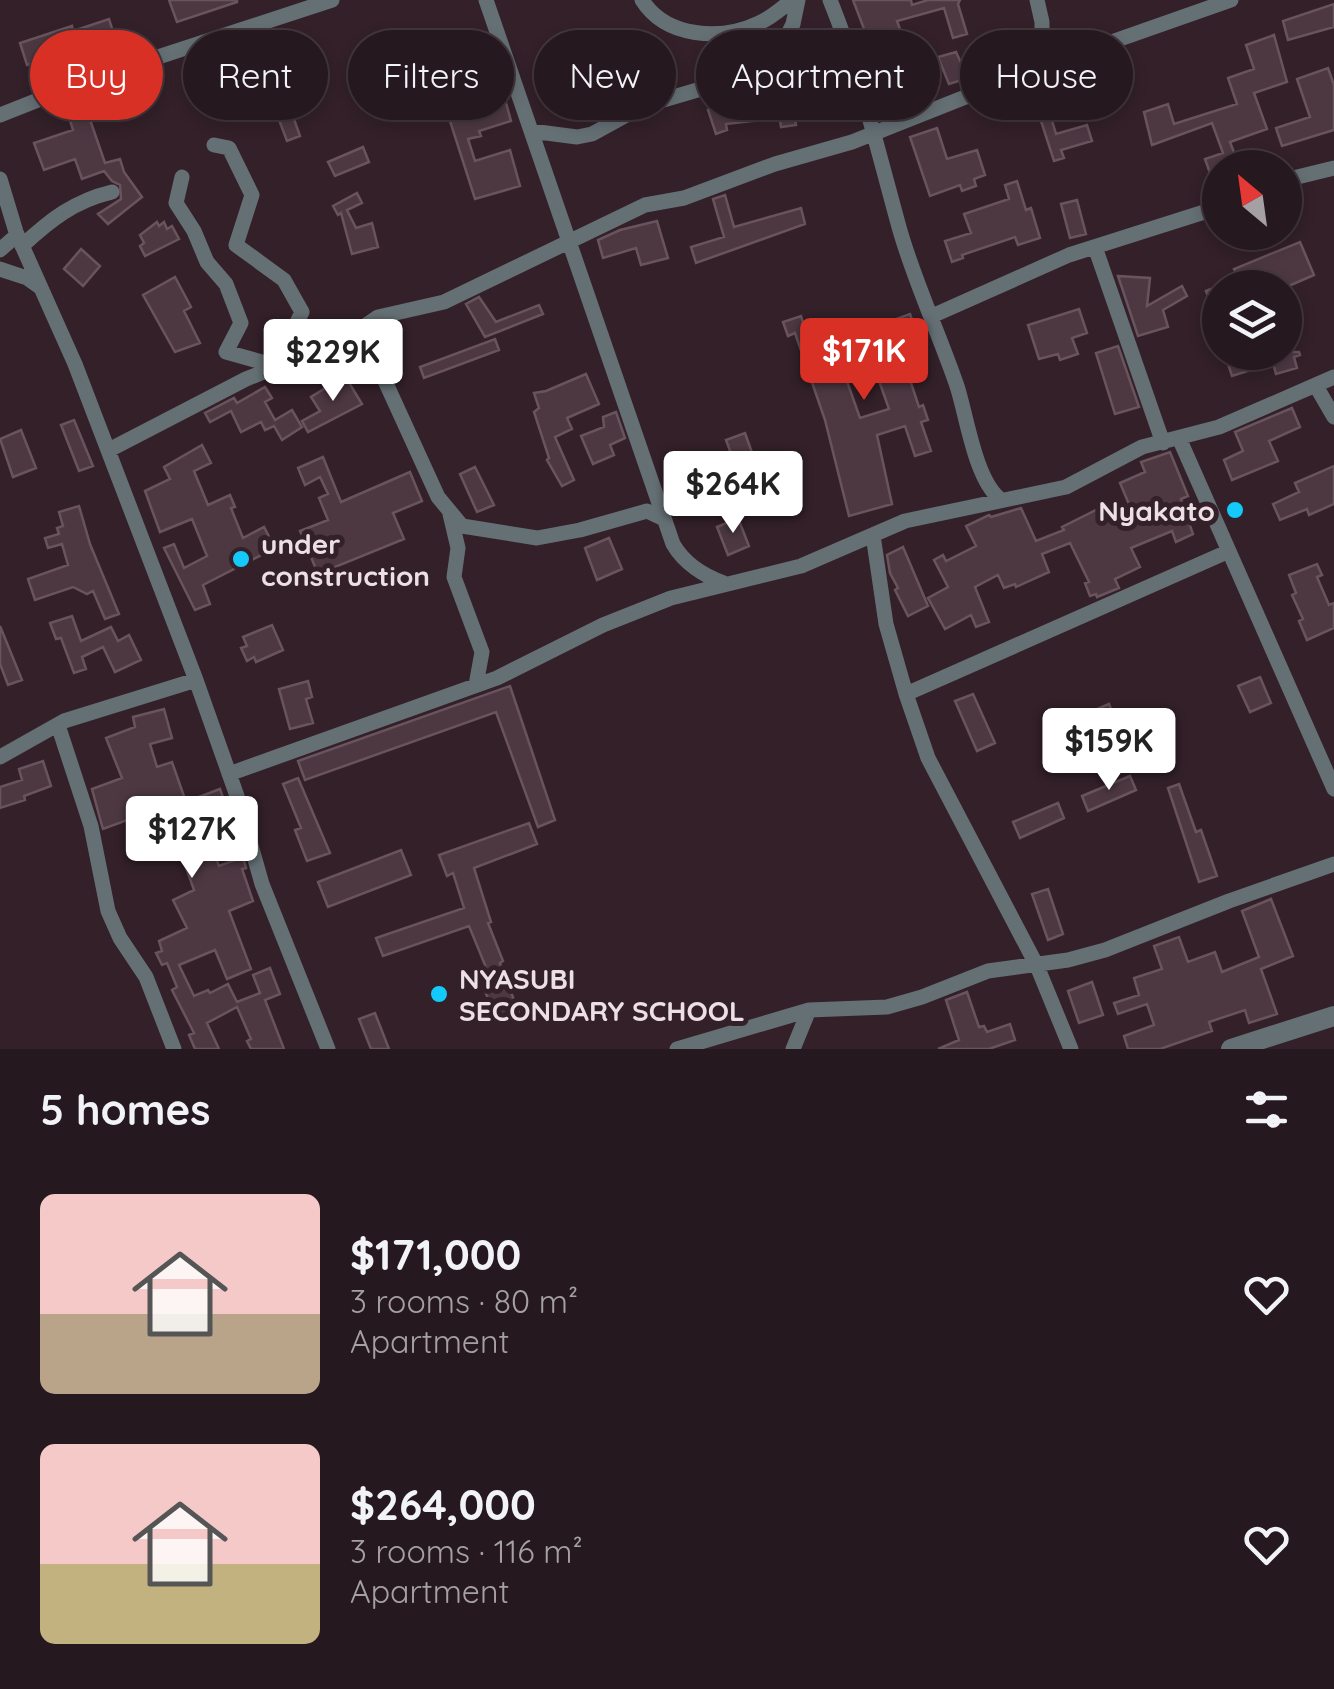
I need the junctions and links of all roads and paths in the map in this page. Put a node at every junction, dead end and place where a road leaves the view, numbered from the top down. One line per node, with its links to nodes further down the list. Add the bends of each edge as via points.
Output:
1 (332, 0): 13 (street, via 91,78)
2 (486, 0): 14 (street)
3 (642, 0): 4 (street, via 654,16 700,35 754,25)
4 (795, 0): 8 (street)
5 (830, 0): 15 (street)
6 (1036, 0): 9 (street)
7 (1231, 0): 10 (street)
8 (790, 30)
9 (1042, 30)
10 (1133, 34)
11 (696, 90): 14 (street, via 643,106 592,134)
12 (960, 98): 15 (street)
13 (0, 115)
14 (531, 131): 24 (street)
15 (875, 132): 24 (street, via 684,198 652,202); 29 (street, via 900,231)
16 (214, 145): 31 (street, via 229,148 252,195 236,245 284,280 302,312)
17 (1334, 168): 18 (street)
18 (1302, 176)
19 (182, 177): 31 (street, via 176,203 226,284 241,323 226,352)
20 (0, 179): 23 (street)
21 (112, 192): 23 (street, via 82,200)
22 (1202, 213): 25 (street)
23 (20, 240): 26 (street); 28 (street)
24 (569, 241): 30 (street, via 444,302 378,316); 39 (street)
25 (1095, 247): 29 (street); 35 (street)
26 (0, 250)
27 (0, 269): 28 (street)
28 (41, 289): 36 (street)
29 (932, 316): 37 (street, via 980,467)
30 (357, 333): 31 (street); 38 (street)
31 (276, 366): 36 (street)
32 (1334, 377): 33 (street)
33 (1316, 386): 34 (street); 35 (street)
34 (1334, 416)
35 (1171, 440): 37 (street, via 1066,487); 41 (street)
36 (108, 450): 43 (street)
37 (1000, 499): 40 (street)
38 (450, 514): 39 (street, via 462,526 537,538 646,511); 44 (street, via 458,548 454,577 482,652)
39 (664, 519): 42 (street, via 677,552)
40 (873, 535): 42 (street, via 801,566); 45 (street, via 886,624)
41 (1228, 552): 45 (street); 48 (street)
42 (724, 583): 44 (street, via 634,612)
43 (196, 680): 46 (street); 50 (street)
44 (476, 686): 50 (street)
45 (906, 694): 53 (street, via 928,758)
46 (58, 724): 49 (street); 56 (street, via 92,826 108,911 146,977)
47 (1334, 744): 48 (street)
48 (1318, 752): 51 (street)
49 (0, 758)
50 (230, 774): 57 (street, via 262,884)
51 (1334, 789)
52 (1334, 864): 53 (street, via 1106,950)
53 (1037, 966): 54 (street, via 988,971 887,1007); 60 (street)
54 (809, 1010): 58 (street); 59 (street)
55 (1334, 1016): 61 (street)
56 (174, 1049)
57 (328, 1049)
58 (677, 1049)
59 (794, 1049)
60 (1071, 1049)
61 (1230, 1049)

